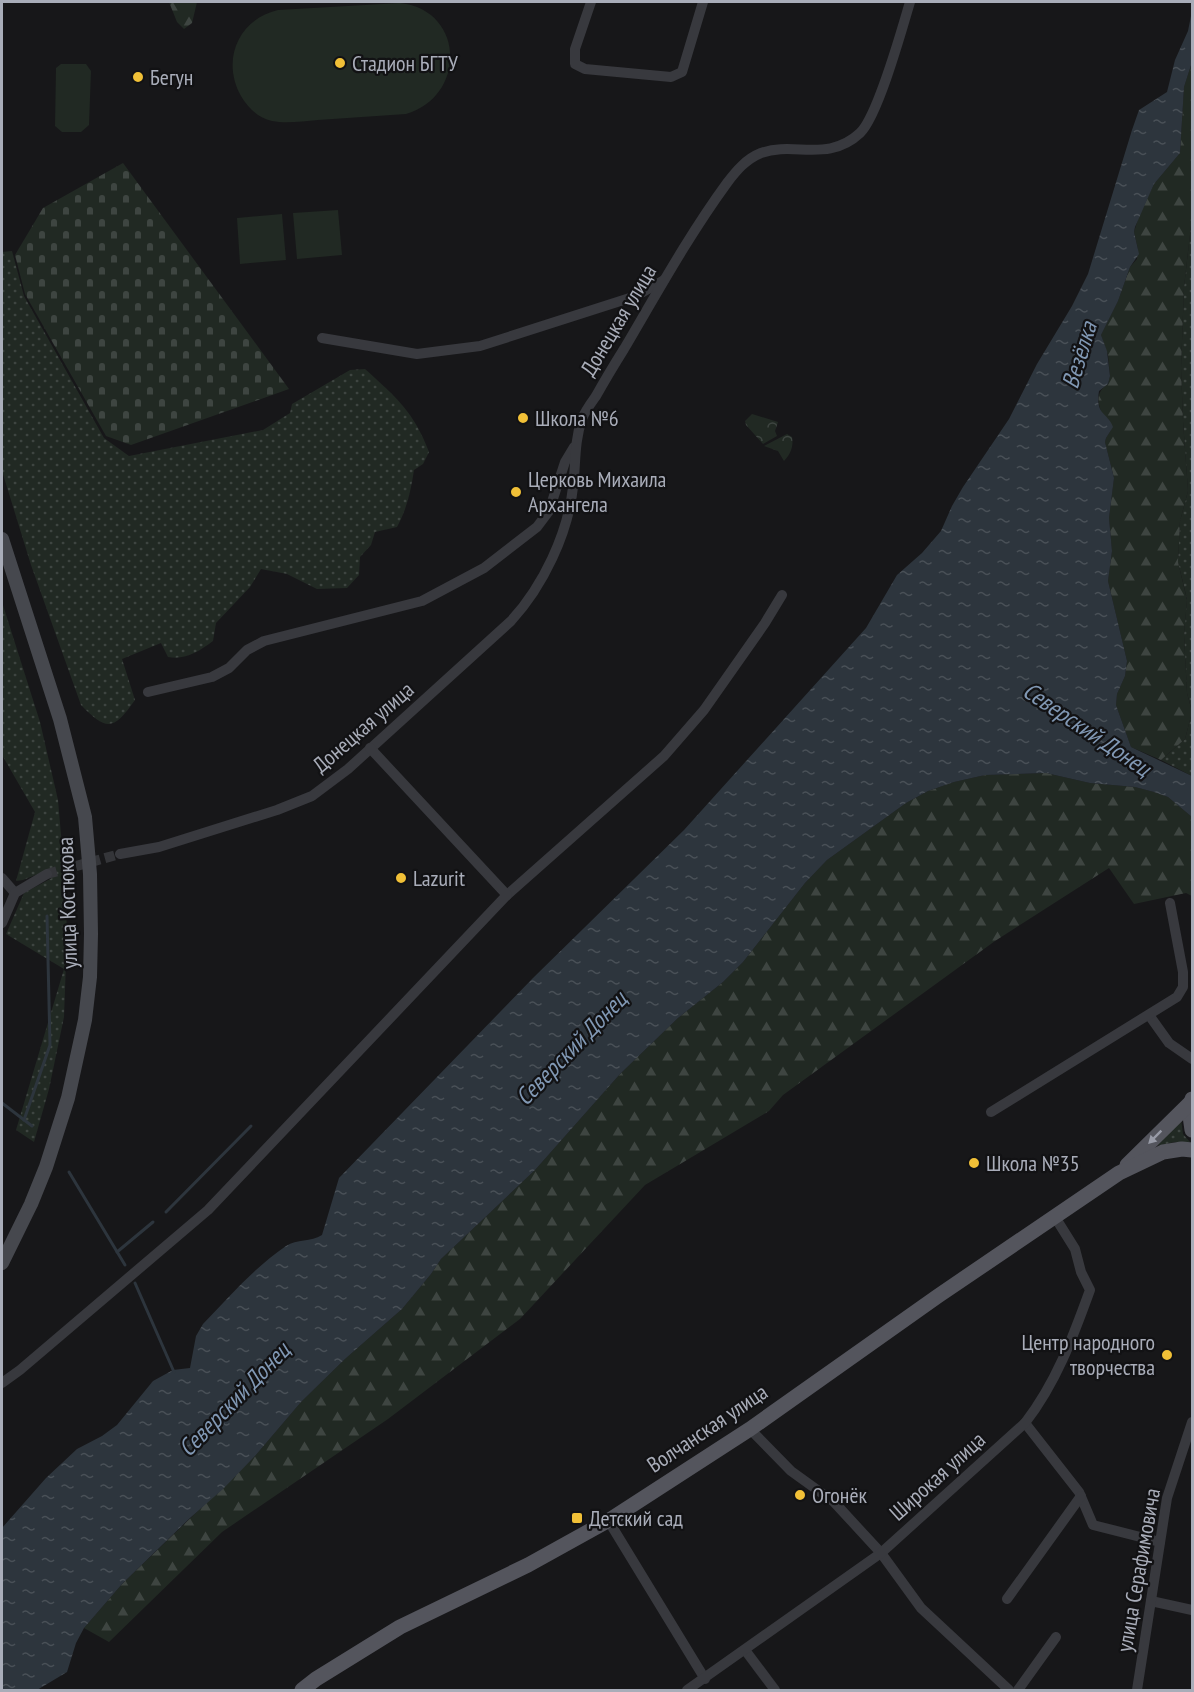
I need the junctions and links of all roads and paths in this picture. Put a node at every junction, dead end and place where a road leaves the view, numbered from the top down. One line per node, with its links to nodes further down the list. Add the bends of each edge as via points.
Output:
1 (591, 2): 2 (street, via 575,49 575,64 585,69 671,77 682,72)
2 (703, 2)
3 (910, 2): 4 (street, Донецкая улица, via 877,102 862,132 830,149 779,150 746,160)
4 (665, 280): 5 (street, via 626,300 480,346 417,354); 6 (street, Донецкая улица, via 582,418)
5 (322, 338)
6 (575, 444): 9 (street, via 549,511 537,527 484,568 422,601 264,641 212,677); 10 (street, Донецкая улица, via 573,487 565,522 527,604)
7 (2, 539): 26 (main road, улица Костюкова, via 60,719 85,817 91,934 85,1020 68,1098 46,1167)
8 (782, 595): 15 (street, via 704,710 664,756)
9 (148, 692)
10 (370, 748): 11 (street, Донецкая улица, via 312,796 159,847); 15 (street)
11 (120, 854)
12 (47, 874): 14 (street)
13 (2, 878): 14 (street)
14 (15, 893): 17 (street)
15 (507, 895): 27 (street, via 208,1210)
16 (1170, 903): 18 (street, via 1184,987 1178,997)
17 (2, 923)
18 (1149, 1015): 19 (street, via 1169,1043); 21 (street)
19 (1192, 1059)
20 (1192, 1100): 22 (main road); 24 (main road, one-way to 24)
21 (991, 1112)
22 (1192, 1130)
23 (1192, 1150): 24 (main road, via 1163,1152)
24 (1119, 1173): 25 (main road, Волчанская улица)
25 (1054, 1217): 29 (street, Широкая улица, via 1075,1249 1090,1290 1066,1355 1041,1403); 30 (main road, Волчанская улица)
26 (2, 1263)
27 (2, 1383)
28 (1192, 1422): 33 (street, улица Серафимовича, via 1167,1498)
29 (1025, 1423): 31 (street); 34 (street, Широкая улица)
30 (750, 1429): 32 (main road, Волчанская улица); 34 (street, via 791,1471 834,1502)
31 (1081, 1496): 33 (street, via 1093,1525); 35 (street)
32 (608, 1520): 40 (main road, Волчанская улица, via 528,1565 400,1627); 41 (street)
33 (1160, 1542): 36 (street, улица Серафимовича)
34 (881, 1553): 39 (street, Широкая улица); 44 (street, via 921,1608)
35 (1007, 1599)
36 (1151, 1601): 37 (street); 46 (street, улица Серафимовича)
37 (1192, 1610)
38 (1056, 1636): 45 (street)
39 (745, 1650): 41 (street, Широкая улица); 43 (street)
40 (320, 1685): 42 (main road, Волчанская улица)
41 (697, 1686)
42 (302, 1690)
43 (775, 1690)
44 (1009, 1690)
45 (1018, 1690)
46 (1137, 1690)

